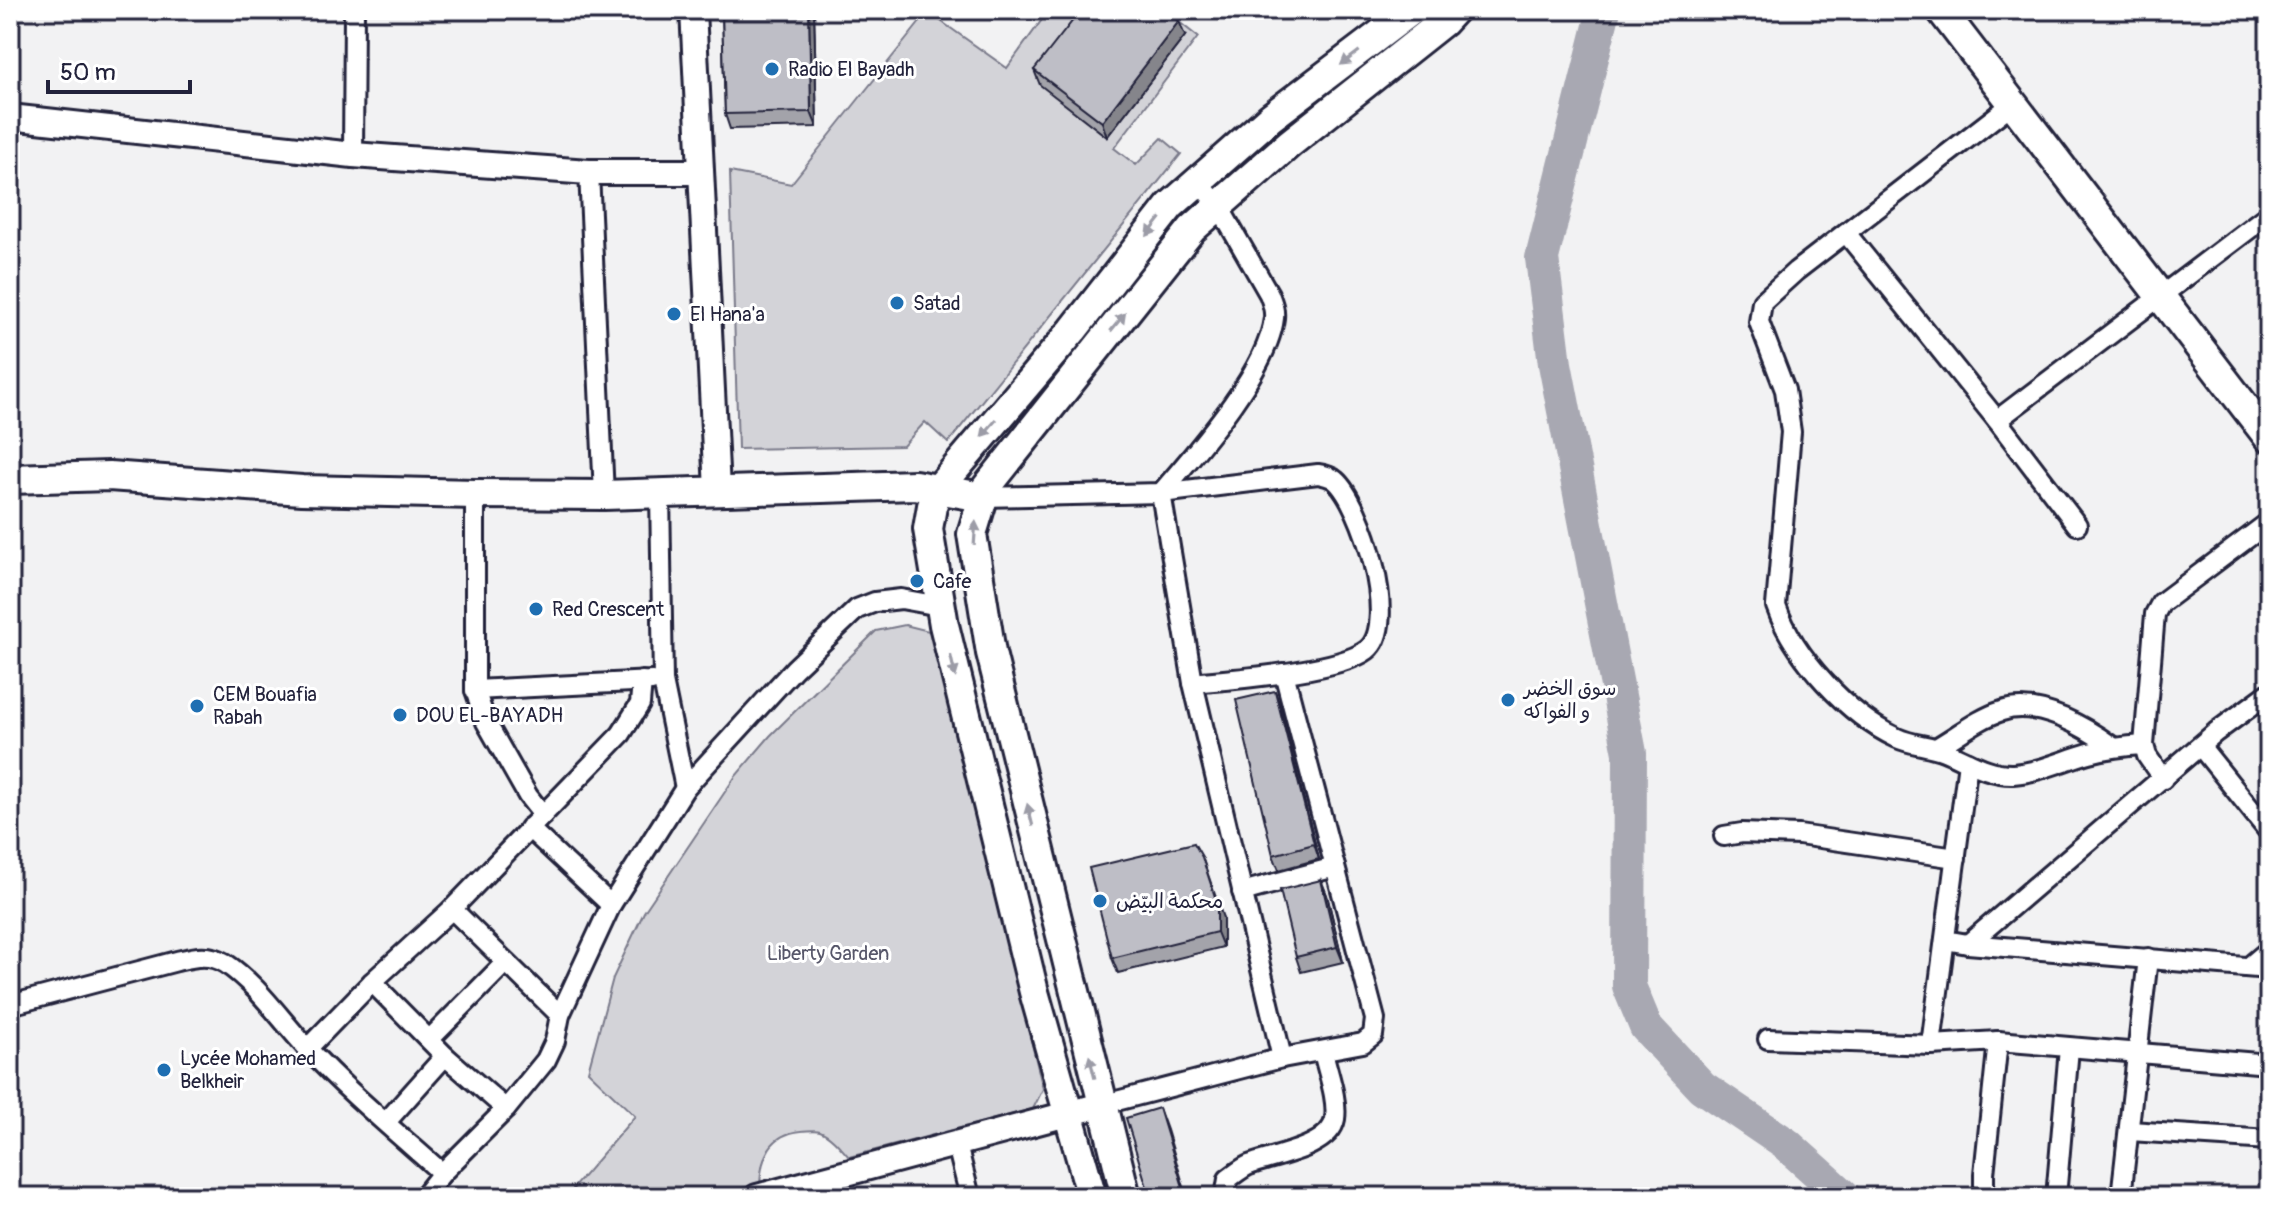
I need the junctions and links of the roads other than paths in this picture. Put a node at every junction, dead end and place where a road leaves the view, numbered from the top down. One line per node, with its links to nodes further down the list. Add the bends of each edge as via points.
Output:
1 (354, 10): 8 (street)
2 (693, 10): 10 (street)
3 (1412, 10): 11 (main road, one-way to 11)
4 (1454, 10): 12 (main road)
5 (1941, 10): 6 (main road)
6 (2012, 104): 14 (street); 15 (main road)
7 (10, 117): 8 (street)
8 (353, 155): 9 (street)
9 (589, 172): 10 (street); 24 (street)
10 (700, 172): 20 (street)
11 (1197, 180): 12 (street); 19 (main road, one-way to 19, via 1170,206)
12 (1218, 205): 22 (street, via 1269,294 1274,318 1246,382); 25 (main road, one-way to 12, via 1192,229)
13 (2269, 214): 15 (street)
14 (1846, 233): 16 (street); 38 (street, via 1772,291 1759,312 1785,390 1791,432 1776,606 1811,666 1834,691 1876,727 1901,740)
15 (2159, 296): 16 (street); 17 (main road)
16 (1997, 420): 27 (street)
17 (2269, 438)
18 (10, 479): 23 (main road, via 109,476 302,490)
19 (939, 488): 20 (main road); 25 (main road); 28 (main road, via 928,529)
20 (717, 490): 21 (main road)
21 (660, 493): 24 (main road); 31 (street)
22 (1161, 493): 25 (street); 29 (street, via 1318,474 1342,487 1368,543 1381,610 1378,631 1366,651); 32 (street)
23 (475, 494): 24 (main road); 33 (street)
24 (604, 495)
25 (982, 497): 59 (main road, one-way to 25, via 991,653 972,534)
26 (2269, 522): 35 (street, via 2161,603 2155,614)
27 (2077, 525)
28 (940, 606): 41 (street, via 901,599 857,609); 60 (main road, one-way to 60)
29 (1284, 673): 32 (street); 47 (street)
30 (642, 681): 31 (street); 33 (street); 42 (street, via 640,704 621,734)
31 (663, 681): 41 (street)
32 (1193, 683): 48 (street)
33 (475, 690): 42 (street, via 486,722)
34 (2269, 693): 37 (street)
35 (2144, 745): 36 (street); 40 (street)
36 (2113, 747): 38 (street, via 2085,727 2021,709 1989,716); 39 (street, via 2012,774)
37 (2201, 747): 40 (street); 44 (street)
38 (1936, 748): 39 (street)
39 (1968, 762): 46 (street)
40 (2163, 779): 52 (street)
41 (685, 788): 49 (street)
42 (543, 815): 43 (street)
43 (529, 828): 49 (street); 50 (street)
44 (2269, 832)
45 (1724, 836): 46 (street, via 1799,835)
46 (1956, 858): 51 (street)
47 (1335, 867): 48 (street); 69 (street, via 1375,1019 1370,1039)
48 (1242, 892): 72 (street)
49 (611, 905): 62 (street)
50 (452, 909): 55 (street); 58 (street)
51 (1945, 940): 52 (street); 66 (street)
52 (1968, 944): 54 (street)
53 (2269, 950): 56 (street)
54 (2148, 958): 56 (street); 70 (street)
55 (505, 963): 62 (street); 63 (street)
56 (2250, 966): 57 (street)
57 (2269, 969)
58 (372, 982): 63 (street); 68 (street)
59 (1072, 986): 60 (main road); 74 (main road, one-way to 59)
60 (1034, 992): 76 (main road)
61 (10, 1005): 68 (street, via 177,961 213,957 256,990)
62 (560, 1015): 75 (street, via 546,1060)
63 (430, 1039): 71 (street)
64 (1768, 1039): 66 (street)
65 (1998, 1041): 66 (street); 67 (street); 88 (street)
66 (1931, 1045)
67 (2069, 1048): 70 (street); 89 (street)
68 (307, 1049): 77 (street)
69 (1323, 1051): 72 (street); 87 (street, via 1335,1109 1332,1128 1306,1146 1236,1172 1228,1179)
70 (2136, 1054): 73 (street); 78 (street)
71 (445, 1056): 75 (street); 77 (street)
72 (1282, 1058): 74 (street)
73 (2269, 1064)
74 (1101, 1105): 76 (street); 86 (main road)
75 (506, 1109): 81 (street)
76 (1070, 1115): 80 (street); 85 (main road)
77 (386, 1122): 81 (street)
78 (2130, 1131): 79 (street); 90 (street)
79 (2269, 1140)
80 (957, 1145): 82 (street); 84 (street)
81 (442, 1173): 83 (street)
82 (768, 1196)
83 (423, 1197)
84 (970, 1197)
85 (1092, 1197)
86 (1126, 1197)
87 (1225, 1197)
88 (1984, 1197)
89 (2056, 1197)
90 (2121, 1197)

